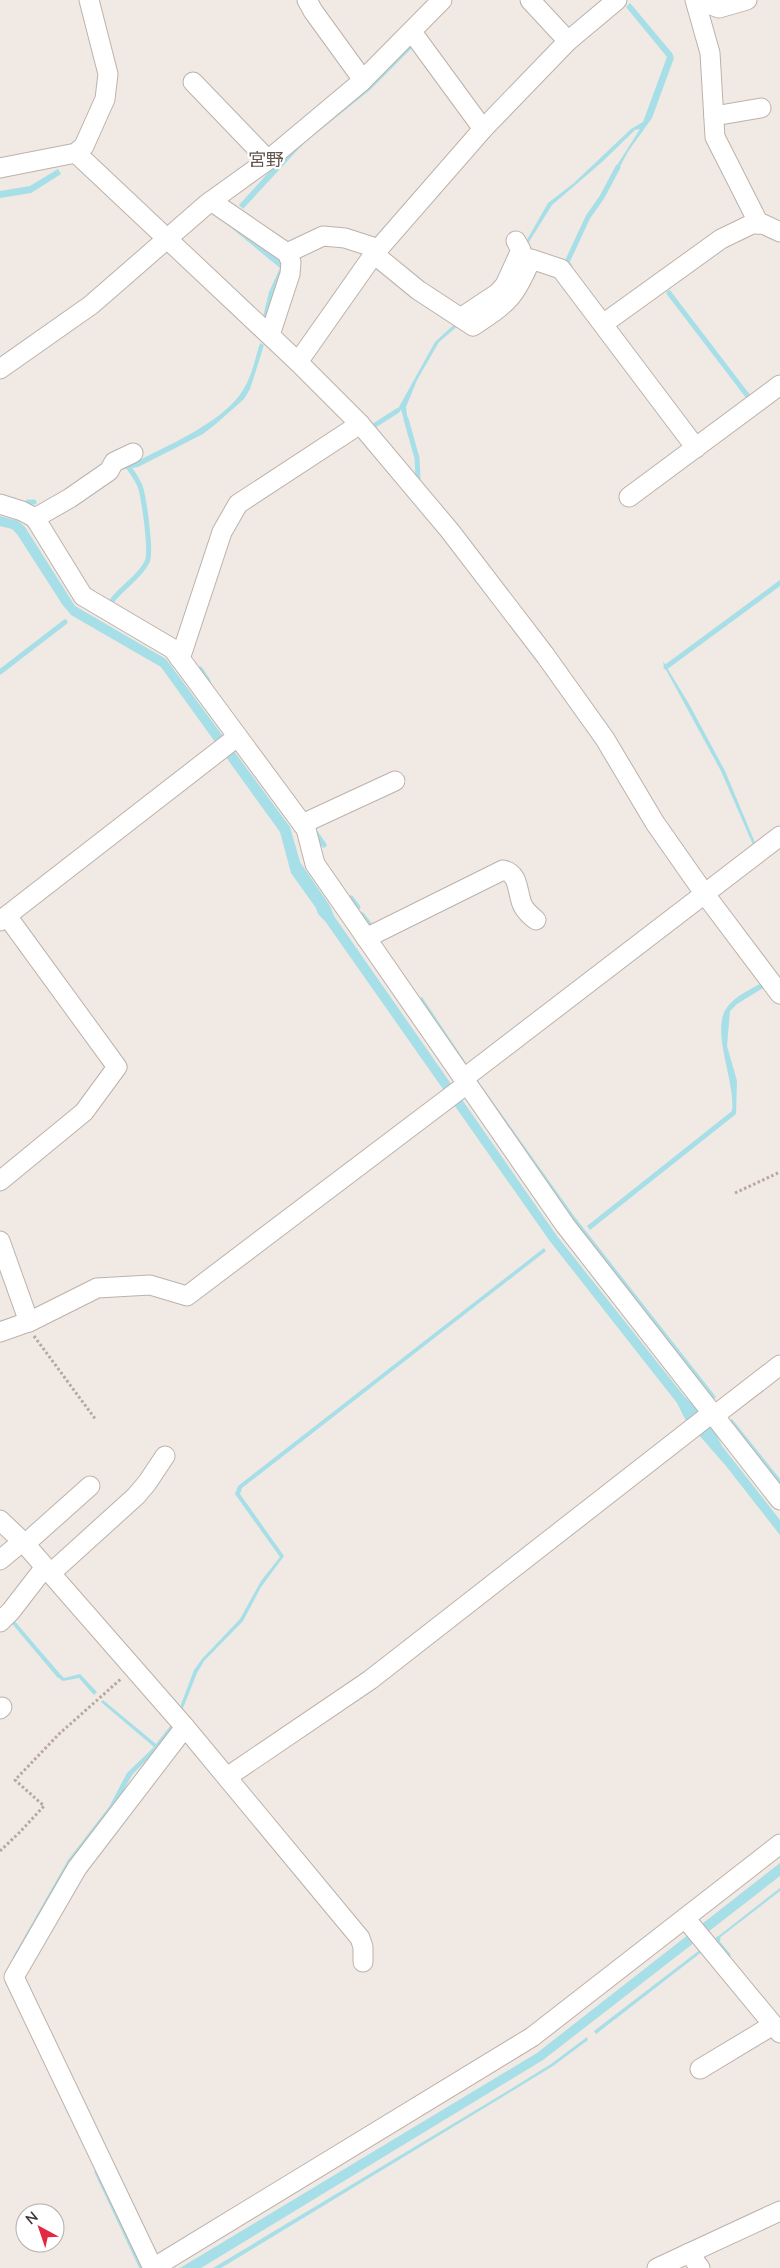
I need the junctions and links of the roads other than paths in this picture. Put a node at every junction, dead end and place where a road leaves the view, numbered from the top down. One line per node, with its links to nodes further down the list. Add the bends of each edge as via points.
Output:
1 (89, 0): 15 (street, via 108,74 105,99 84,146)
2 (307, 0): 10 (street)
3 (442, 0): 8 (street)
4 (530, 0): 9 (street)
5 (618, 0): 9 (street)
6 (696, 0): 7 (street, via 719,8); 13 (street, via 710,53)
7 (747, 0)
8 (412, 32): 10 (street); 14 (street)
9 (568, 41): 14 (street)
10 (363, 80): 16 (street)
11 (193, 82): 16 (street)
12 (761, 108): 13 (street)
13 (714, 116): 19 (street, via 715,137)
14 (483, 129): 23 (street)
15 (76, 153): 17 (street); 21 (street)
16 (268, 160): 18 (street)
17 (0, 168)
18 (211, 201): 21 (street); 24 (street)
19 (759, 224): 20 (street); 26 (street, via 752,224 720,239)
20 (780, 232)
21 (167, 239): 27 (street); 29 (street, via 91,304)
22 (516, 241): 25 (street, via 521,250 505,285)
23 (376, 252): 24 (street, via 345,238 323,236); 25 (street, via 418,290); 28 (street)
24 (287, 253): 27 (street, via 291,262 290,274)
25 (462, 317): 26 (street, via 473,326 504,305 520,287 531,259 561,268)
26 (603, 324): 32 (street)
27 (270, 335): 28 (street)
28 (298, 362): 31 (street)
29 (0, 369)
30 (780, 385): 32 (street)
31 (360, 424): 37 (street, via 238,504 222,532); 42 (street, via 450,531 545,654 606,739 655,823)
32 (696, 448): 34 (street)
33 (133, 453): 36 (street, via 114,462 109,472)
34 (629, 498)
35 (0, 504): 36 (street)
36 (35, 518): 37 (street, via 83,596 173,648)
37 (180, 659): 38 (street)
38 (228, 743): 40 (street); 43 (street)
39 (395, 781): 40 (street)
40 (302, 824): 45 (street, via 315,864)
41 (780, 836): 42 (street)
42 (704, 893): 46 (street); 47 (street)
43 (4, 918): 48 (street, via 118,1067 84,1112)
44 (536, 920): 45 (street, via 522,906 514,877 503,870)
45 (366, 938): 47 (street)
46 (780, 994)
47 (465, 1082): 50 (street, via 187,1296 150,1285 97,1288); 53 (street, via 565,1225)
48 (0, 1181)
49 (0, 1240): 50 (street)
50 (27, 1322): 51 (street)
51 (0, 1332)
52 (780, 1364): 53 (street)
53 (711, 1415): 56 (street); 63 (street, via 370,1680)
54 (165, 1456): 60 (street, via 136,1496)
55 (90, 1486): 58 (street)
56 (780, 1500)
57 (0, 1520): 58 (street)
58 (24, 1542): 59 (street); 60 (street)
59 (0, 1560)
60 (48, 1570): 61 (street); 62 (street)
61 (0, 1622)
62 (185, 1727): 63 (street); 71 (street, via 77,1868 14,1977)
63 (227, 1777): 66 (street, via 360,1938)
64 (780, 1844): 65 (street)
65 (694, 1929): 67 (street); 71 (street, via 532,2037)
66 (363, 1962)
67 (777, 2029): 68 (street)
68 (700, 2069)
69 (780, 2211): 70 (street)
70 (689, 2253): 72 (street); 73 (street)
71 (153, 2268)
72 (657, 2268)
73 (700, 2268)

